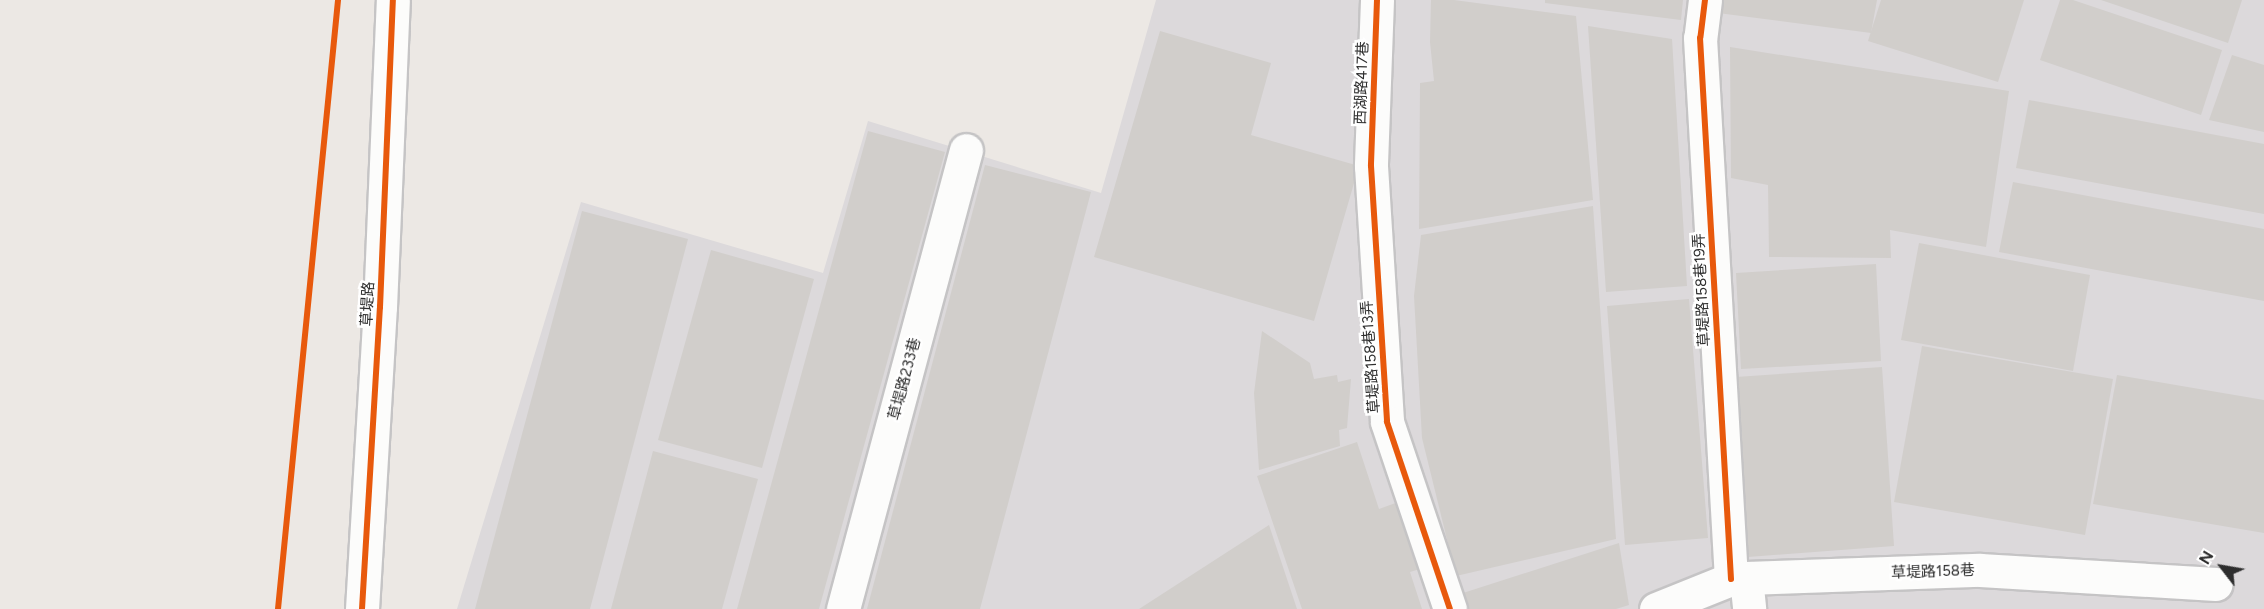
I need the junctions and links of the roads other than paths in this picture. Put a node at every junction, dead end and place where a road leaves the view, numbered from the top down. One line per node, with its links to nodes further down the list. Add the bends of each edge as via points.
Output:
1 (393, 0): 8 (street, 草堤路)
2 (1377, 0): 5 (street, 西湖路417巷)
3 (1705, 0): 7 (street, 草堤路158巷19弄, via 1700,38)
4 (966, 150): 9 (street, 草堤路233巷)
5 (1371, 166): 10 (street, 草堤路158巷13弄, via 1387,422)
6 (2216, 584): 7 (street, 草堤路158巷, via 1980,570)
7 (1742, 589): 11 (street, 草堤路158巷)
8 (362, 609)
9 (843, 609)
10 (1450, 609)
11 (1656, 609)

